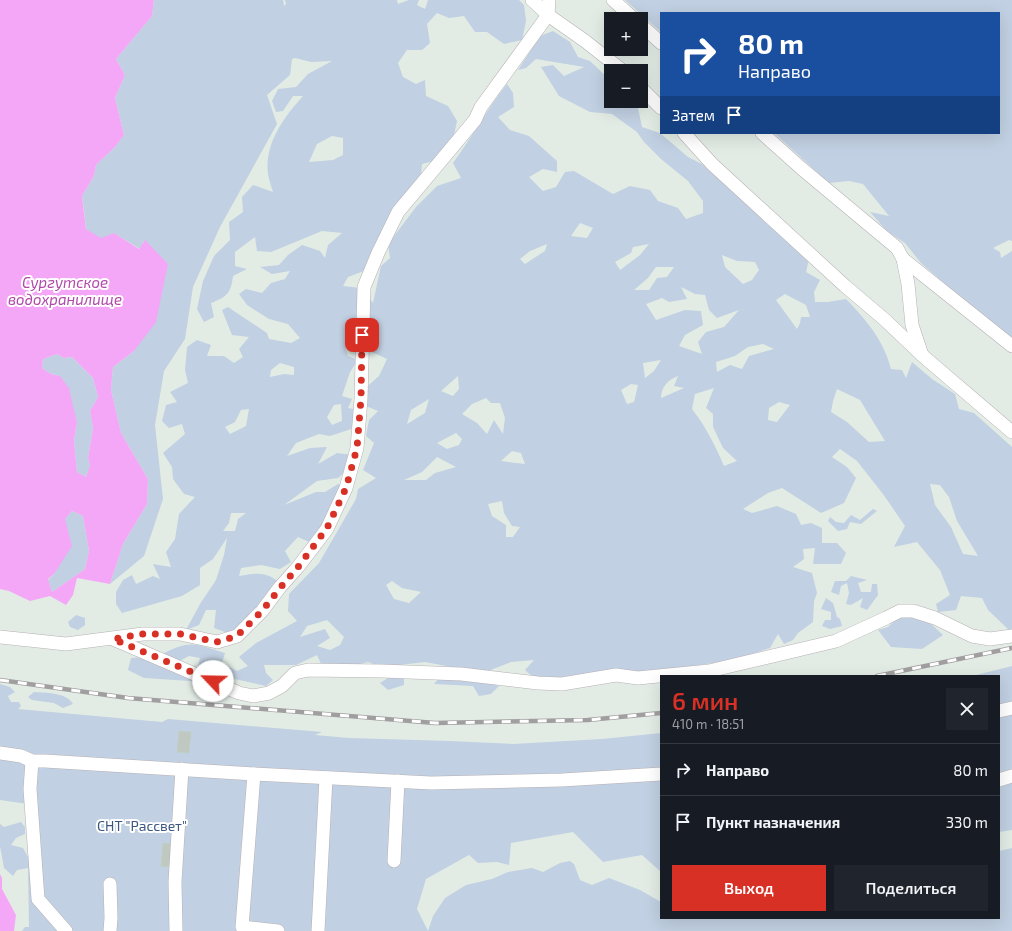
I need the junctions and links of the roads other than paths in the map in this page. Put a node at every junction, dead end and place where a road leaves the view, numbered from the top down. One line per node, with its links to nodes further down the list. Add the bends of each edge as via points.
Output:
1 (532, 0): 5 (street)
2 (549, 0): 5 (street)
3 (613, 0): 4 (street)
4 (626, 12)
5 (548, 15): 8 (street); 19 (street, via 481,107 475,120 398,212 378,253 364,288 357,448 346,488 327,528 262,611 237,636 217,642 180,634 143,634)
6 (648, 31): 7 (street)
7 (660, 42)
8 (614, 64)
9 (648, 95): 10 (street)
10 (660, 107)
11 (685, 134): 15 (street, via 712,164)
12 (763, 134): 13 (street, via 896,248)
13 (903, 259): 14 (street); 15 (street, via 912,325)
14 (1012, 346)
15 (922, 356): 16 (street)
16 (1012, 432)
17 (0, 636): 19 (street, via 66,644)
18 (1012, 636): 20 (street, via 990,639 972,636 935,618 914,611 900,611 836,641 710,671)
19 (113, 639): 21 (street, via 239,693 253,696 269,693 282,686 295,673 308,670 461,674 562,684 616,675 638,678)
20 (669, 675)
21 (660, 676)
22 (1012, 708): 23 (street)
23 (1000, 711)
24 (0, 753): 25 (street, via 21,756)
25 (32, 761): 26 (street); 35 (street, via 30,789 38,898)
26 (182, 769): 27 (street); 37 (street, via 175,882)
27 (254, 774): 30 (street); 38 (street, via 242,927)
28 (660, 774): 32 (street, via 562,780 431,783)
29 (1012, 776): 31 (street)
30 (326, 778): 32 (street); 39 (street)
31 (1000, 780)
32 (398, 781): 33 (street)
33 (394, 860)
34 (110, 884): 36 (street)
35 (66, 931)
36 (110, 931)
37 (176, 931)
38 (278, 931)
39 (318, 931)

